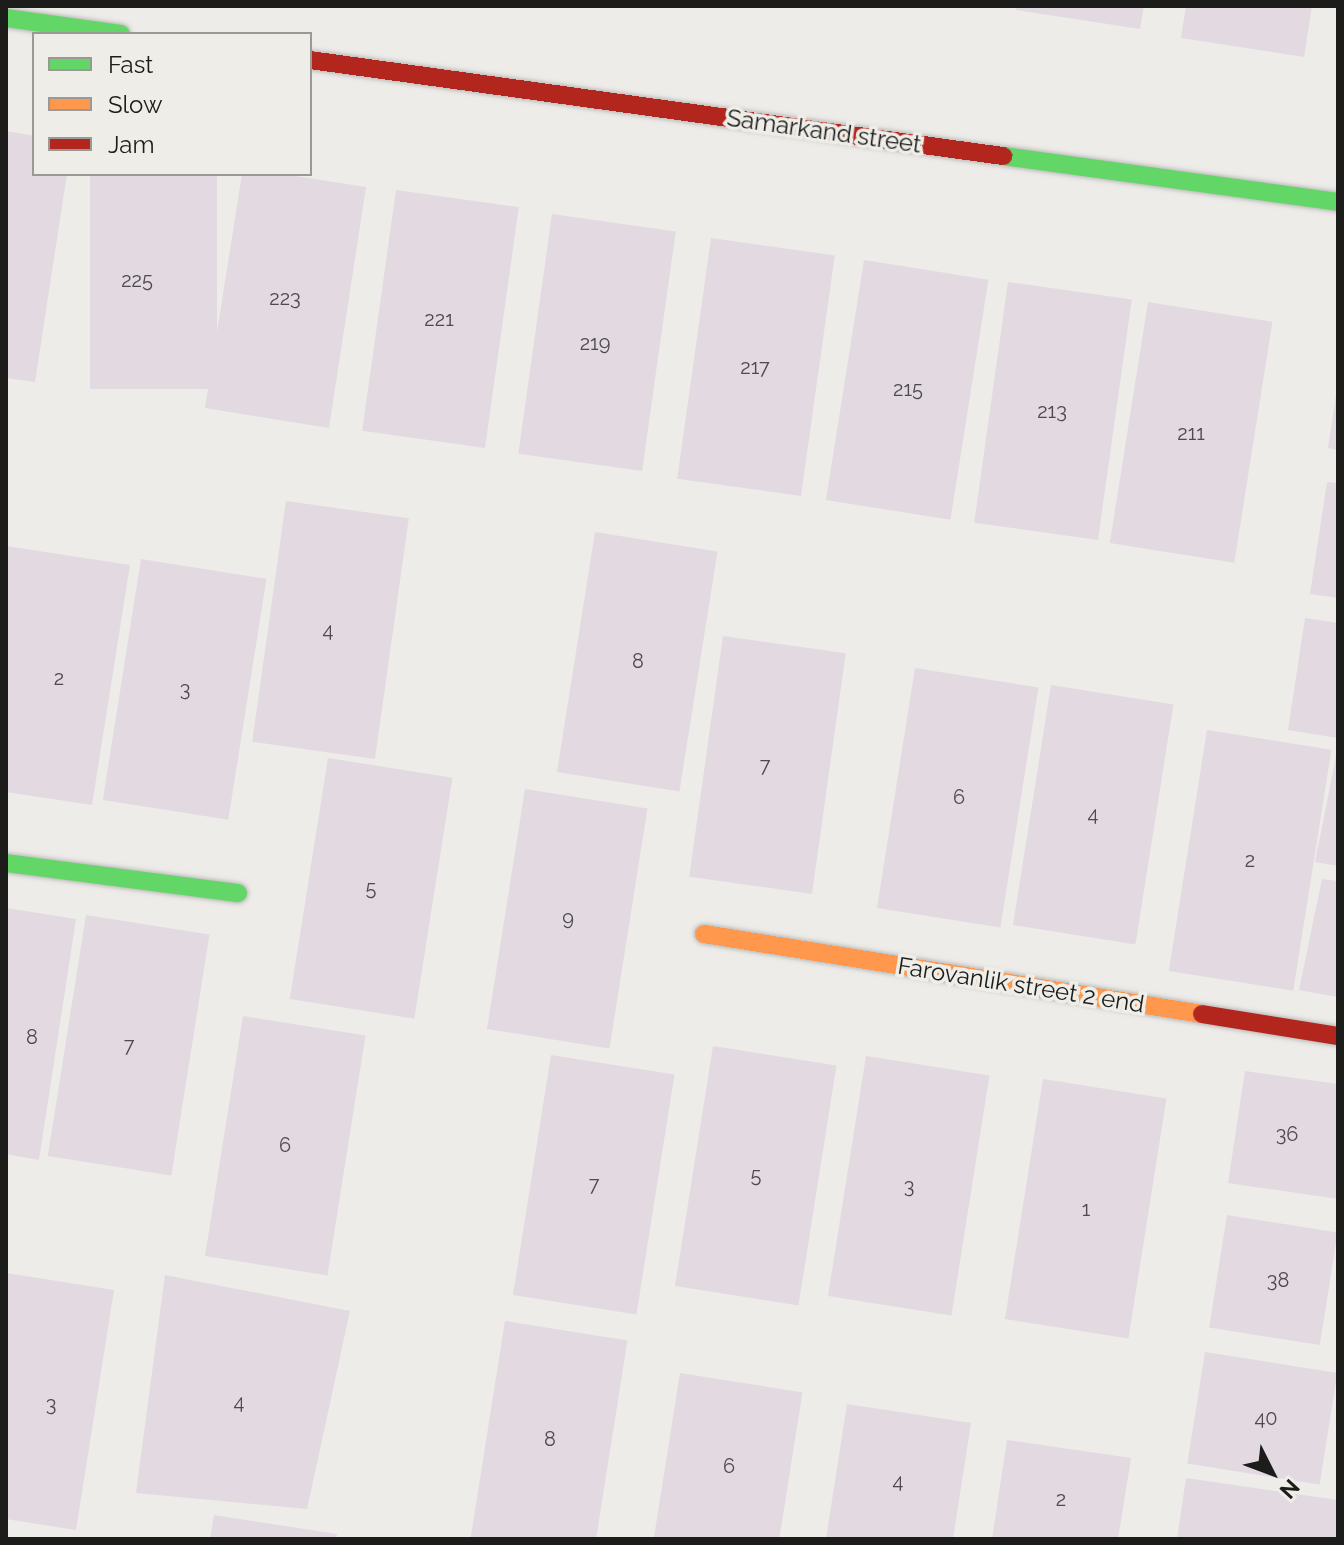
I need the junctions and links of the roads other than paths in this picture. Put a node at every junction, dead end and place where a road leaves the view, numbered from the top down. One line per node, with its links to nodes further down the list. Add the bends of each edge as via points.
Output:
1 (6, 18): 2 (street)
2 (107, 32)
3 (312, 60): 4 (street, Samarkand street)
4 (1338, 202)
5 (6, 863): 6 (street)
6 (238, 893)
7 (704, 934): 8 (street, Farovanlik street 2 end)
8 (1338, 1036)

